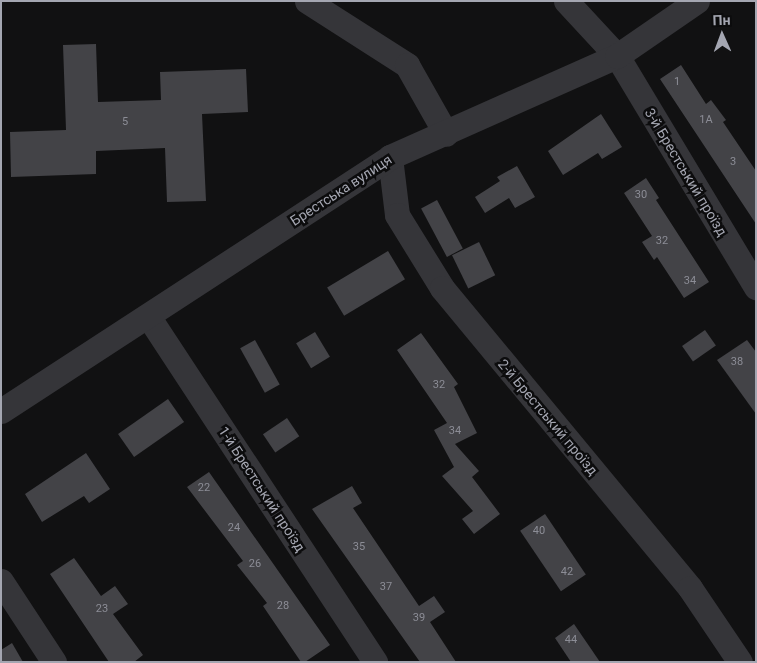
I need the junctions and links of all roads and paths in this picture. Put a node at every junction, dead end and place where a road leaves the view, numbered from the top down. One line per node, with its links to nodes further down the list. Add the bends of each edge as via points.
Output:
1 (307, 1): 5 (street, via 407,65)
2 (566, 1): 4 (street, 3-й Брестський проїзд)
3 (697, 1): 4 (street, Брестська вулиця)
4 (617, 56): 5 (street, Брестська вулиця); 7 (street, 3-й Брестський проїзд)
5 (446, 134): 6 (street, Брестська вулиця)
6 (390, 157): 8 (street, Брестська вулиця); 13 (street, 2-й Брестський проїзд, via 397,214 442,288 690,588)
7 (756, 287)
8 (148, 316): 9 (street, Брестська вулиця); 12 (street, 1-й Брестський проїзд)
9 (1, 411)
10 (1, 581): 11 (street)
11 (54, 662)
12 (375, 662)
13 (740, 662)

